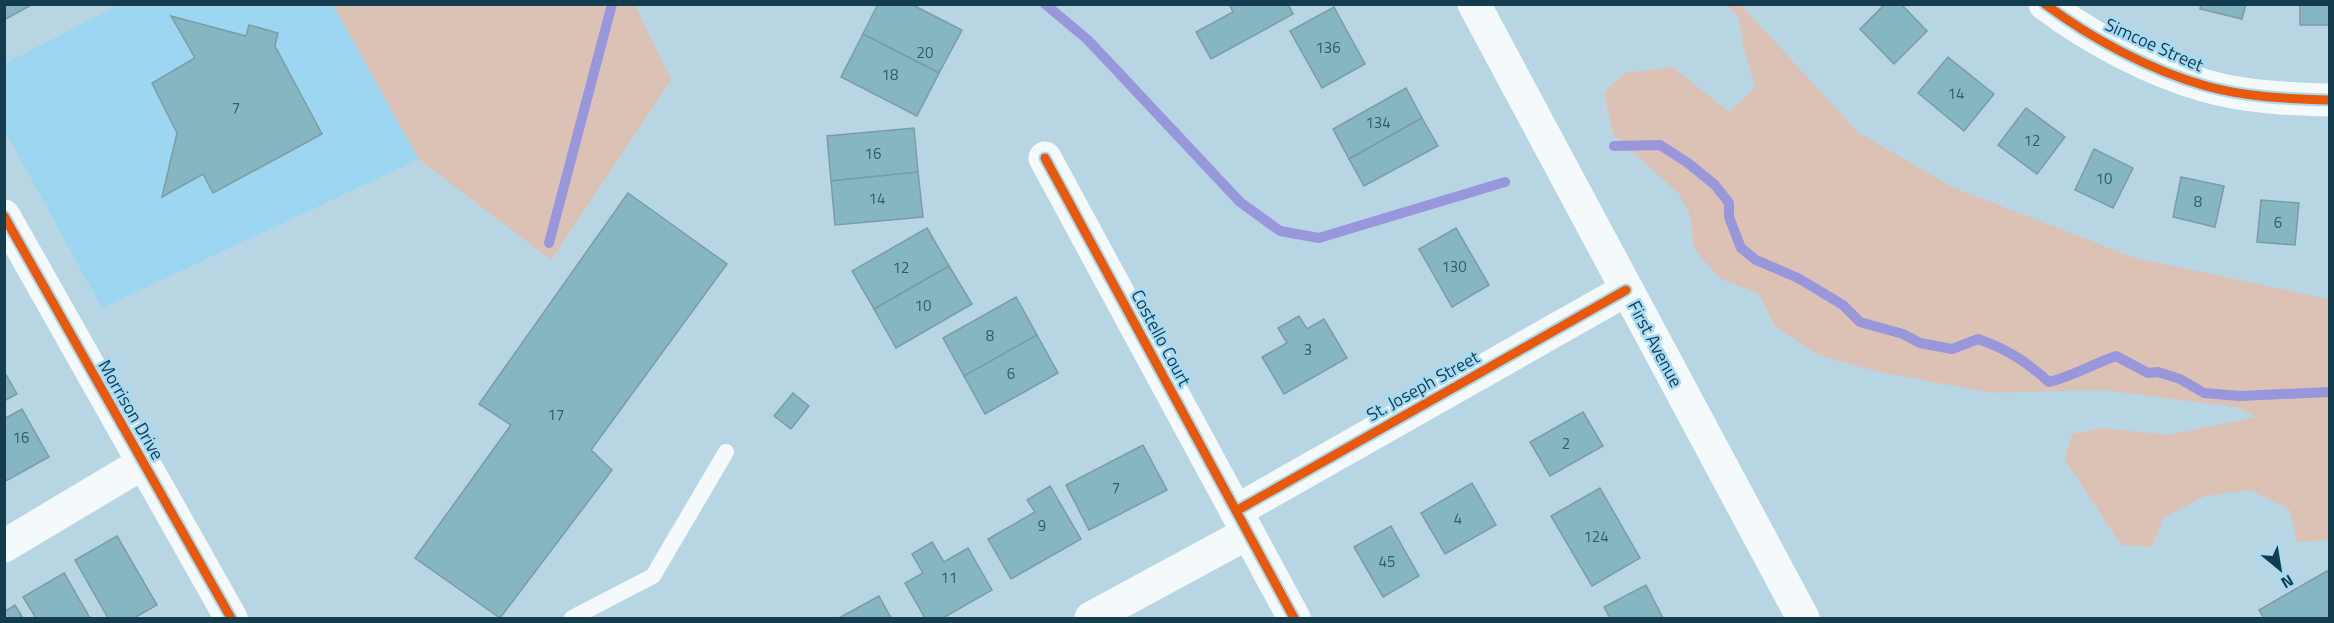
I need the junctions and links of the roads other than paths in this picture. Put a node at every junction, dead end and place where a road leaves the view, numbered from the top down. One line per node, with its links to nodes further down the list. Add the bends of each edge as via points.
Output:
1 (1474, 4): 6 (street, First Avenue)
2 (2045, 4): 3 (street, Simcoe Street, via 2098,38 2188,80 2250,94)
3 (2330, 100)
4 (1045, 158): 9 (street, Costello Court)
5 (4, 216): 8 (street, Morrison Drive)
6 (1626, 290): 9 (street, St. Joseph Street); 15 (street, First Avenue)
7 (726, 452): 12 (lane, via 652,576)
8 (143, 464): 10 (street); 11 (street, Morrison Drive)
9 (1242, 522): 13 (street, St. Joseph Street); 14 (street, Costello Court)
10 (4, 546)
11 (231, 618)
12 (572, 618)
13 (1091, 618)
14 (1294, 618)
15 (1803, 618)

